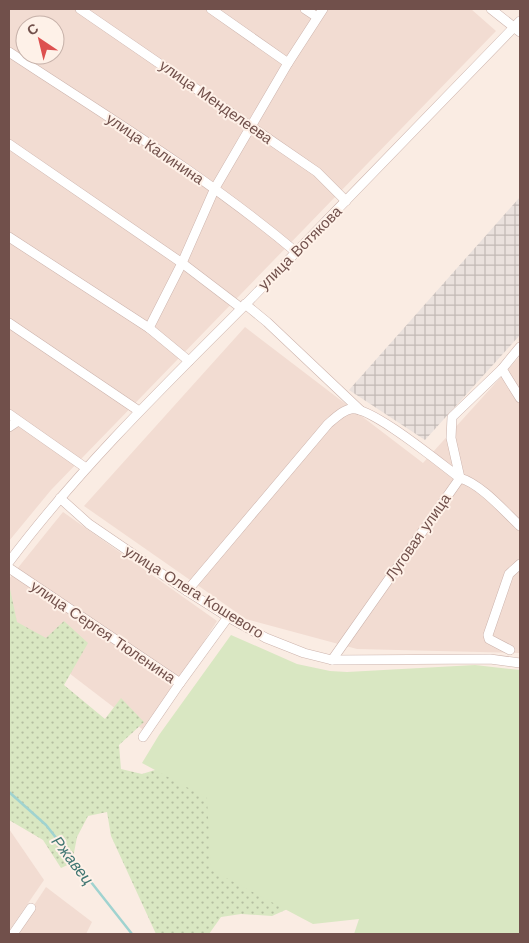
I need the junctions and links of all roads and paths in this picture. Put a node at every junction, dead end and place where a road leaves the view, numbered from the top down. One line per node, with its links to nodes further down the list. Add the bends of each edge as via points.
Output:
1 (80, 9): 10 (street, улица Менделеева)
2 (211, 9): 9 (street)
3 (306, 9): 6 (street)
4 (323, 9): 6 (street)
5 (491, 9): 7 (street)
6 (317, 17): 9 (street)
7 (518, 27): 13 (street, улица Вотякова)
8 (9, 52): 12 (street, улица Калинина)
9 (288, 63): 10 (street)
10 (252, 127): 12 (street); 13 (street, улица Менделеева, via 317,172)
11 (9, 144): 16 (street)
12 (215, 188): 15 (street, улица Калинина); 16 (street)
13 (346, 201): 15 (street, улица Вотякова)
14 (9, 237): 19 (street)
15 (296, 252): 17 (street, улица Вотякова)
16 (182, 262): 17 (street); 19 (street)
17 (243, 306): 21 (street, улица Вотякова); 25 (street, via 267,322)
18 (9, 323): 24 (street)
19 (149, 328): 21 (street)
20 (520, 347): 22 (street)
21 (189, 361): 24 (street, улица Вотякова)
22 (502, 369): 23 (street); 30 (street, via 452,417 451,438)
23 (520, 398)
24 (139, 410): 29 (street, улица Вотякова)
25 (356, 410): 30 (street, via 402,435); 36 (street, via 340,414 328,424)
26 (9, 414): 27 (street)
27 (18, 420): 28 (street); 29 (street)
28 (9, 428)
29 (86, 468): 31 (street, улица Вотякова)
30 (460, 478): 32 (street, Луговая улица, via 476,487); 39 (street, Луговая улица)
31 (60, 498): 33 (street, улица Вотякова); 36 (street, улица Олега Кошевого, via 89,524)
32 (520, 526)
33 (9, 562)
34 (520, 564): 38 (street, via 509,574 488,635 489,639)
35 (9, 568): 41 (street, улица Сергея Тюленина)
36 (187, 591): 37 (street, улица Олега Кошевого)
37 (228, 617): 39 (street, улица Олега Кошевого, via 266,638); 41 (street, улица Сергея Тюленина)
38 (510, 650)
39 (332, 660): 40 (street, улица Олега Кошевого, via 490,659)
40 (520, 662)
41 (180, 683): 42 (street)
42 (143, 737)
43 (31, 908): 44 (street)
44 (13, 934)

